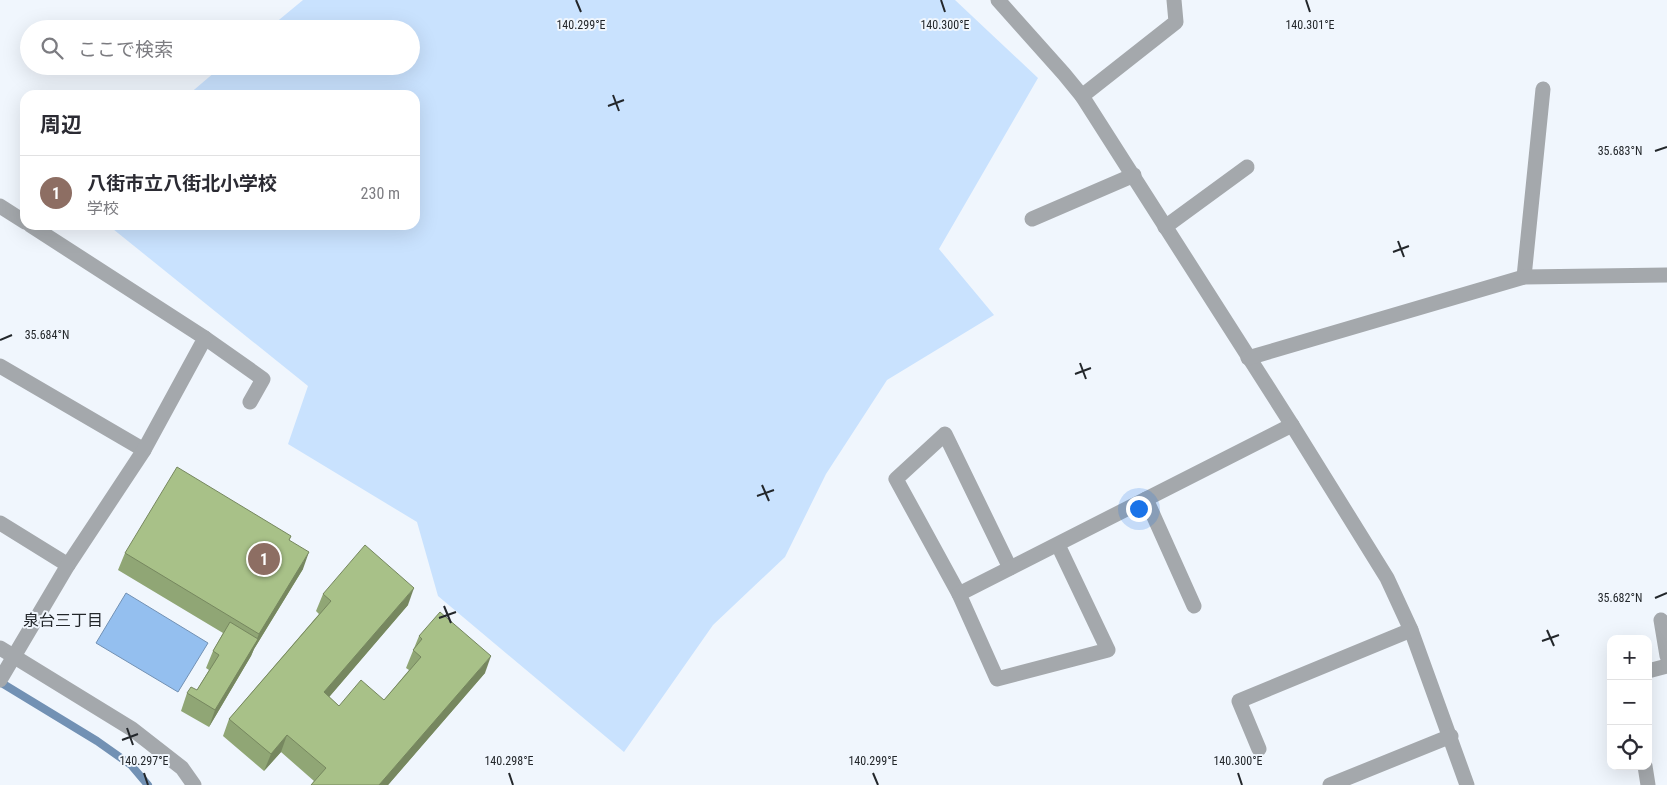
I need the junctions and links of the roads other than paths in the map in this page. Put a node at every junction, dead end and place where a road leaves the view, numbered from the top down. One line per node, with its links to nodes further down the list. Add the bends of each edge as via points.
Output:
1 (998, 0): 4 (street)
2 (1174, 0): 4 (street, via 1176,22)
3 (1543, 89): 13 (street)
4 (1082, 96): 6 (street)
5 (1247, 167): 10 (street)
6 (1134, 175): 9 (street); 10 (street)
7 (0, 206): 8 (street)
8 (20, 219)
9 (1032, 219)
10 (1165, 227): 15 (street)
11 (38, 230): 14 (street)
12 (1667, 275): 13 (street)
13 (1524, 277): 15 (street)
14 (205, 338): 17 (street, via 263,379); 19 (street)
15 (1248, 358): 18 (street)
16 (0, 366): 19 (street)
17 (250, 402)
18 (1292, 425): 20 (street); 28 (street, via 1387,578)
19 (144, 450): 23 (street)
20 (1146, 500): 22 (street); 26 (street)
21 (0, 523): 23 (street)
22 (1058, 545): 24 (street); 25 (street, via 1108,650 997,679)
23 (68, 565): 29 (street)
24 (1010, 568): 25 (street); 25 (street, via 945,434 896,479)
25 (959, 594)
26 (1194, 606)
27 (1661, 620): 30 (street)
28 (1411, 630): 34 (street); 35 (street, via 1240,701)
29 (6, 652): 33 (street); 37 (street, via 132,729 182,768)
30 (1667, 656)
31 (1667, 666): 32 (street)
32 (1652, 670)
33 (0, 680)
34 (1451, 736): 38 (street); 39 (street)
35 (1259, 749)
36 (1646, 770): 40 (street)
37 (194, 785)
38 (1330, 785)
39 (1468, 785)
40 (1648, 785)

